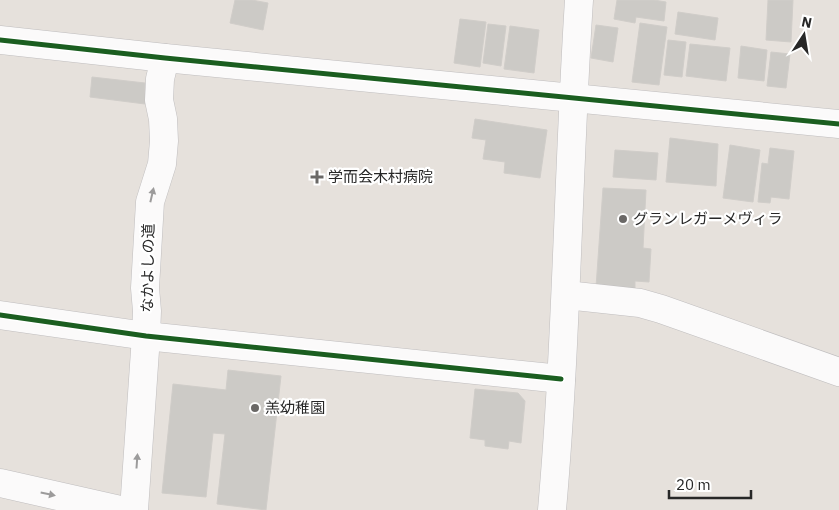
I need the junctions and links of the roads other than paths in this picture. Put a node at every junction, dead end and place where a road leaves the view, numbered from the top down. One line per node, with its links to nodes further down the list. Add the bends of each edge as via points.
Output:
1 (579, 0): 4 (street)
2 (0, 40): 3 (street)
3 (165, 58): 4 (street); 8 (street, なかよしの道, one-way to 3, via 150,202 162,164 163,119 159,100)
4 (572, 98): 5 (street); 6 (street)
5 (839, 124)
6 (566, 295): 9 (street, via 640,303); 10 (street)
7 (0, 315): 8 (street)
8 (146, 336): 10 (street); 13 (street, なかよしの道, one-way to 8)
9 (839, 372)
10 (561, 379): 14 (street)
11 (0, 483): 12 (street, one-way to 12)
12 (120, 510)
13 (134, 510)
14 (552, 510)

